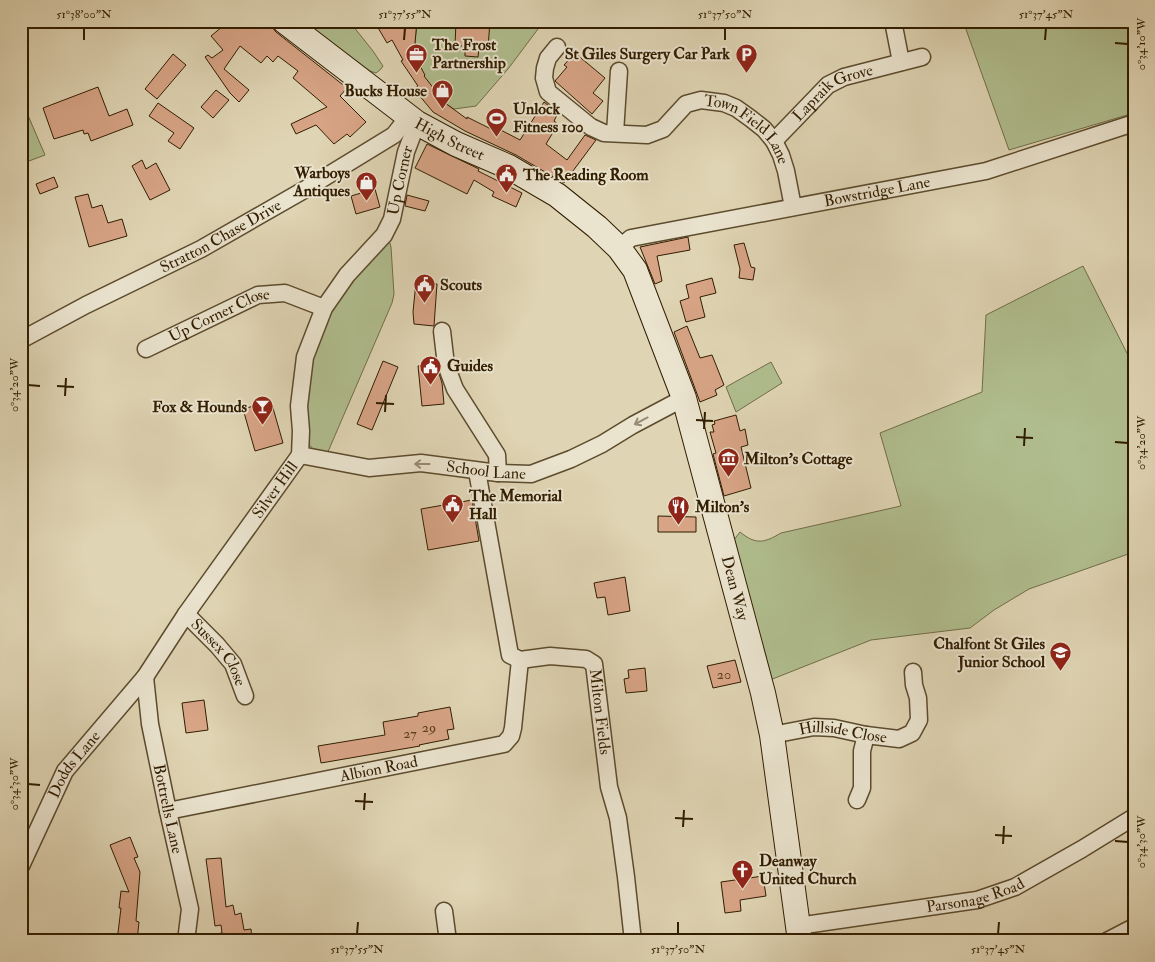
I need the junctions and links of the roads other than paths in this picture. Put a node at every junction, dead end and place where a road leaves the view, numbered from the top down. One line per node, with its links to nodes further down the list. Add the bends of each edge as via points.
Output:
1 (284, 21): 7 (street, High Street)
2 (893, 21): 5 (street)
3 (557, 47): 9 (street, Town Field Lane, via 545,68 548,92 591,127 604,133)
4 (922, 57): 5 (street, Lapraik Grove)
5 (901, 62): 10 (street, Lapraik Grove, via 844,77 828,85)
6 (619, 71): 9 (street)
7 (413, 120): 12 (street, Up Corner, via 392,219); 13 (street, High Street, via 532,179 557,195); 16 (street, Stratton Chase Drive, via 304,190 201,249)
8 (1134, 123): 11 (street, Bowstridge Lane, via 986,171)
9 (615, 133): 10 (street, Town Field Lane, via 647,135 663,129 686,104 712,100 736,108)
10 (774, 140): 11 (street, Town Field Lane, via 786,171)
11 (793, 207): 13 (street, Bowstridge Lane, via 631,238)
12 (384, 235): 14 (street, Silver Hill, via 347,275)
13 (620, 248): 18 (street, Dean Way, via 635,270)
14 (324, 308): 17 (street, Up Corner Close, via 285,293 258,295); 19 (street, Silver Hill, via 306,357 299,406)
15 (442, 331): 21 (street, via 446,365 455,389 497,455)
16 (21, 340)
17 (146, 349)
18 (684, 398): 21 (street, School Lane, one-way to 21, via 572,459 531,474); 27 (street, Dean Way)
19 (300, 455): 20 (street, School Lane, one-way to 19, via 421,463 369,468); 22 (street, Silver Hill)
20 (477, 470): 21 (street, School Lane); 23 (street, via 510,655)
21 (498, 473)
22 (186, 614): 25 (street, Silver Hill); 26 (street, Sussex Close, via 233,664)
23 (520, 660): 30 (street, Albion Road, via 512,736 504,744); 38 (street, Milton Fields, via 550,656 586,659 594,664 609,786 618,818)
24 (913, 672): 28 (street, Hillside Close, via 919,720 912,733 899,739)
25 (145, 677): 30 (street, Bottrells Lane, via 150,724); 32 (street, Dodds Lane, via 65,771)
26 (245, 696)
27 (772, 735): 28 (street, Hillside Close, via 814,727); 35 (street, Dean Way)
28 (866, 735): 29 (street, via 862,750 862,788)
29 (857, 800)
30 (168, 811): 36 (street, Bottrells Lane, via 190,909)
31 (1134, 816): 35 (street, Parsonage Road, via 1014,887 977,900)
32 (21, 866)
33 (444, 911): 37 (street)
34 (1134, 927): 39 (street)
35 (799, 933)
36 (186, 941)
37 (448, 941)
38 (634, 941)
39 (1107, 941)

